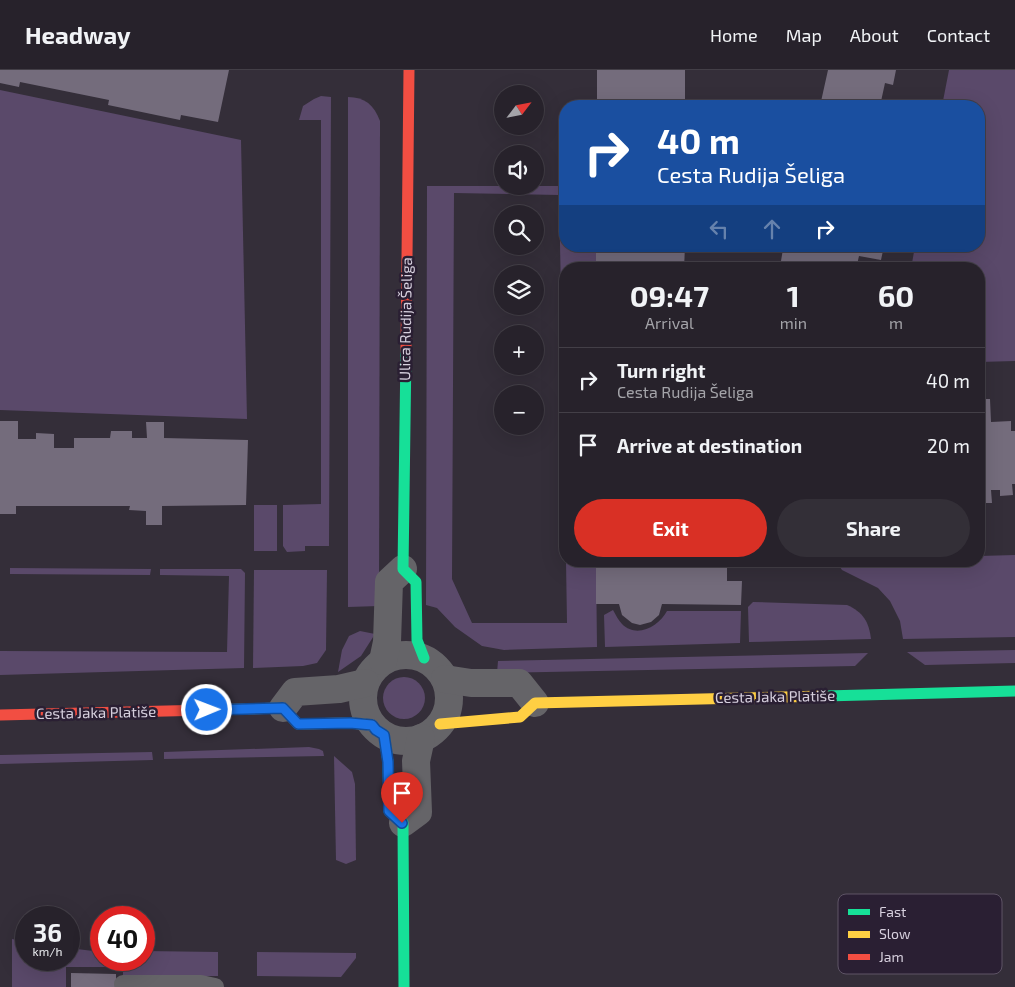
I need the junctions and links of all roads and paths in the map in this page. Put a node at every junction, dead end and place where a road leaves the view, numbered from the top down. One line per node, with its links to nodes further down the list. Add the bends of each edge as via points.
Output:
1 (409, 70): 2 (street, Ulica Rudija Šeliga)
2 (403, 569): 3 (street, via 416,582 418,640); 4 (street, via 389,582 387,642)
3 (424, 658): 4 (street, via 404,654); 5 (street, via 438,668)
4 (382, 661): 6 (street)
5 (445, 679): 8 (street, via 519,683); 12 (street, via 449,703 445,716)
6 (365, 683): 9 (street, via 339,689 295,692); 11 (street, via 362,705 367,719)
7 (1015, 692): 8 (street, Cesta Jaka Platiše)
8 (535, 703): 12 (street, via 520,717)
9 (283, 708): 10 (street, Cesta Jaka Platiše); 11 (street, via 298,724 350,723)
10 (0, 715)
11 (378, 730): 12 (street, via 388,738 402,741 416,740); 13 (street, via 388,762 389,811)
12 (430, 731): 13 (street, via 416,761 418,812)
13 (402, 823): 16 (street)
14 (122, 984): 15 (lane, via 201,984)
15 (215, 987)
16 (404, 987)

